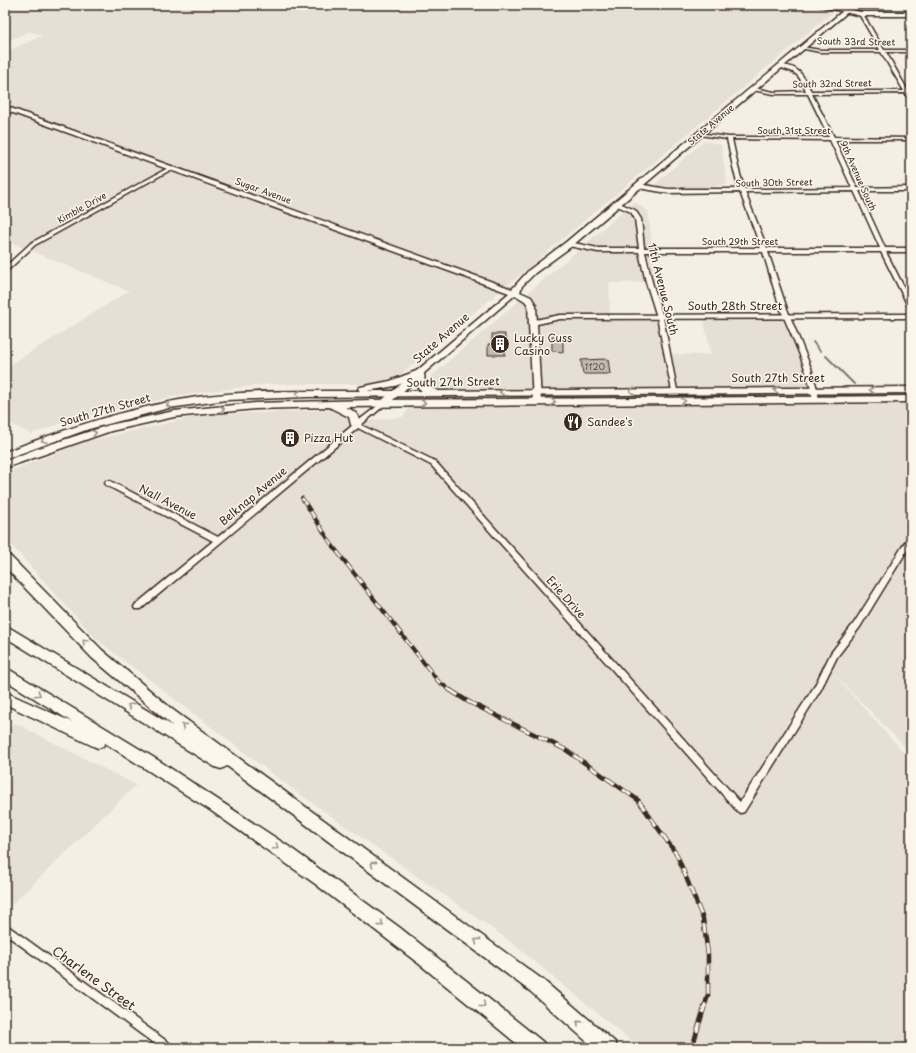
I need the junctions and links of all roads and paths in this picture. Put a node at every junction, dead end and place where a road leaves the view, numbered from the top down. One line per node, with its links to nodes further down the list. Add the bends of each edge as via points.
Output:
1 (819, 5): 3 (street)
2 (853, 5): 3 (main road, State Avenue)
3 (846, 11): 4 (street); 6 (main road, State Avenue)
4 (860, 14): 5 (street); 7 (street)
5 (911, 14)
6 (802, 48): 7 (street, South 33rd Street, via 820,51); 9 (main road, State Avenue)
7 (882, 51): 8 (street, South 33rd Street); 12 (street)
8 (911, 51)
9 (780, 66): 10 (main road, State Avenue); 11 (street, 9th Avenue South, via 799,73)
10 (754, 89): 11 (street, South 32nd Street, via 766,92); 15 (main road, State Avenue)
11 (808, 92): 12 (street, South 32nd Street); 18 (street, 9th Avenue South)
12 (909, 92): 13 (street)
13 (911, 99)
14 (5, 108): 19 (main road, Sugar Avenue)
15 (700, 134): 16 (street, South 31st Street); 20 (main road, State Avenue)
16 (729, 138): 18 (street, South 31st Street); 23 (street)
17 (911, 138): 18 (street, South 31st Street)
18 (832, 139): 22 (street, 9th Avenue South)
19 (172, 168): 30 (street, Kimble Drive, via 33,244); 31 (main road, Sugar Avenue)
20 (638, 186): 23 (street, South 30th Street, via 668,191); 24 (main road, State Avenue)
21 (911, 189): 22 (street, South 30th Street)
22 (855, 190): 23 (street, South 30th Street); 29 (street, 9th Avenue South)
23 (741, 191): 28 (street)
24 (617, 204): 25 (main road, State Avenue); 26 (street, 11th Avenue South, via 629,208 636,214)
25 (569, 244): 26 (street, South 29th Street, via 598,250); 31 (main road, State Avenue, via 532,280)
26 (642, 250): 28 (street, South 29th Street); 37 (street, 11th Avenue South)
27 (911, 250): 29 (street, South 29th Street)
28 (765, 251): 29 (street, South 29th Street); 34 (street)
29 (884, 251): 32 (street, 9th Avenue South)
30 (5, 270)
31 (514, 292): 33 (main road, Sugar Avenue, via 528,299); 39 (main road, State Avenue)
32 (911, 306)
33 (532, 310): 36 (street, South 28th Street); 38 (main road)
34 (786, 316): 35 (street, South 28th Street); 37 (street, South 28th Street); 46 (street, via 803,354)
35 (911, 316)
36 (560, 317): 37 (street, South 28th Street); 38 (street, South 28th Street)
37 (660, 317): 40 (street, 11th Avenue South)
38 (533, 323): 42 (main road)
39 (419, 373): 43 (main road, via 390,385); 44 (main road, via 418,383 422,388); 45 (main road, State Avenue)
40 (674, 390): 42 (main road, South 27th Street, one-way to 42); 46 (main road, South 27th Street, one-way to 40)
41 (911, 390): 46 (main road, South 27th Street, one-way to 46)
42 (537, 392): 44 (main road, South 27th Street, one-way to 44); 48 (main road)
43 (314, 394): 45 (main road, South 27th Street); 52 (main road, South 27th Street, one-way to 52, via 226,397 129,413 47,439)
44 (445, 394): 45 (main road, South 27th Street)
45 (393, 395): 49 (main road, State Avenue)
46 (816, 395): 47 (main road, South 27th Street); 48 (main road, South 27th Street, one-way to 46)
47 (911, 399)
48 (537, 402): 49 (main road, South 27th Street, one-way to 48)
49 (384, 403): 50 (main road, South 27th Street); 51 (street, Belknap Avenue)
50 (318, 404): 51 (main road, via 348,411 354,417); 53 (main road, South 27th Street, one-way to 50, via 65,442 140,421 215,409)
51 (356, 425): 55 (street, Erie Drive, via 433,463 741,809 817,689 834,655 857,625); 56 (street, Belknap Avenue)
52 (5, 456)
53 (5, 465)
54 (108, 483): 56 (street, Nall Avenue)
55 (911, 538)
56 (218, 540): 58 (street, Belknap Avenue)
57 (5, 559): 63 (highway, one-way to 57, via 168,714 96,654)
58 (138, 607)
59 (5, 630): 63 (highway, one-way to 59, via 182,737)
60 (5, 673): 62 (highway, one-way to 62)
61 (5, 698): 62 (highway, via 83,733)
62 (244, 824): 66 (highway, one-way to 66, via 425,957)
63 (317, 824): 67 (highway, one-way to 63, via 537,986)
64 (5, 929): 65 (street, Charlene Street)
65 (168, 1048)
66 (536, 1048)
67 (608, 1048)

